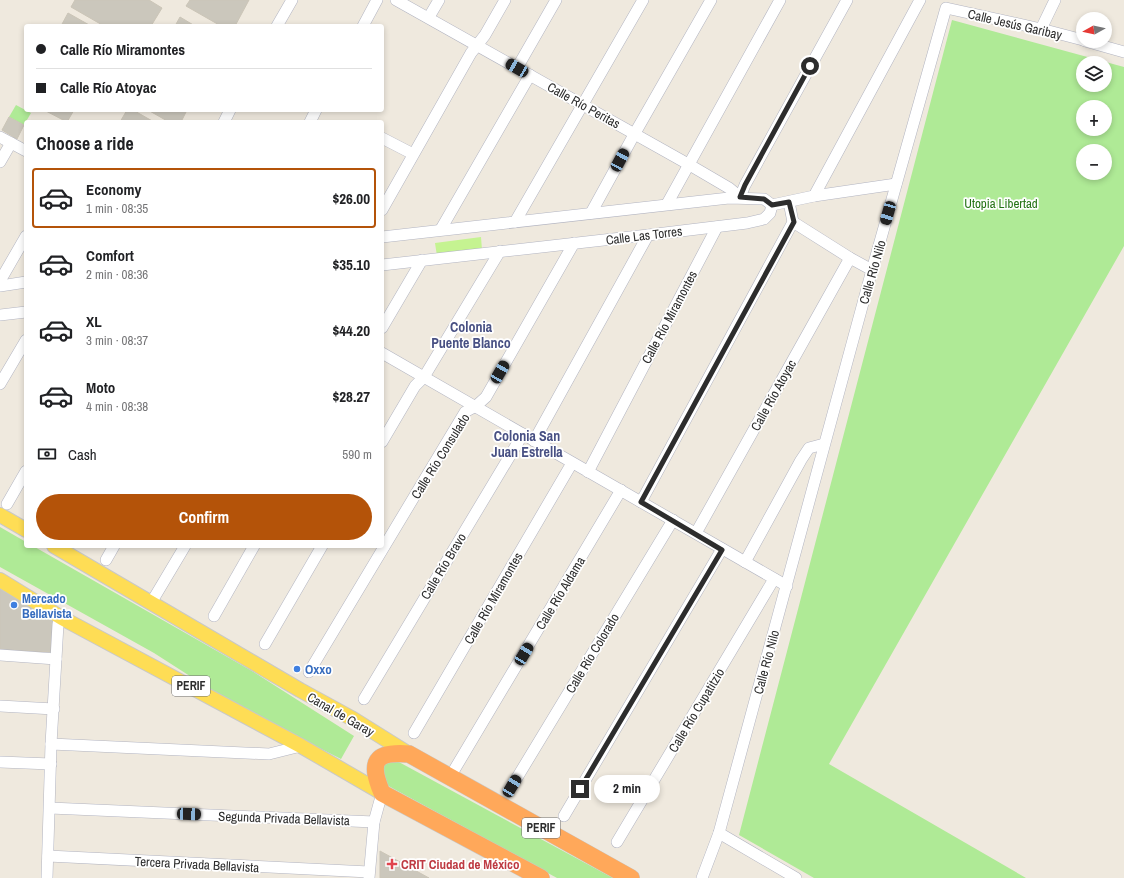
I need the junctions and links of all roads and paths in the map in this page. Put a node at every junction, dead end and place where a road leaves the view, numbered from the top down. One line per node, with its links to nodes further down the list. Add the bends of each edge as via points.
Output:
1 (292, 0): 15 (street)
2 (377, 0): 16 (street)
3 (396, 0): 14 (street, Calle Río Peritas)
4 (439, 0): 14 (street)
5 (505, 0): 19 (street)
6 (556, 0): 22 (street)
7 (643, 0): 24 (street)
8 (711, 0): 25 (street)
9 (780, 0): 32 (street)
10 (847, 0): 35 (street)
11 (920, 0): 34 (street)
12 (1054, 0): 17 (street)
13 (946, 8): 17 (street, Calle Jesús Garibay); 33 (street, Calle Río Nilo)
14 (429, 17): 19 (street, Calle Río Peritas)
15 (278, 24)
16 (364, 24)
17 (1041, 29): 18 (street, Calle Jesús Garibay)
18 (1076, 39)
19 (477, 45): 22 (street, Calle Río Peritas); 30 (street)
20 (1109, 48): 21 (street, Calle Jesús Garibay)
21 (1124, 52)
22 (517, 68): 23 (street, Calle Río Peritas)
23 (530, 75): 24 (street, Calle Río Peritas); 44 (street)
24 (582, 104): 25 (street, Calle Río Peritas); 41 (street)
25 (635, 133): 32 (street, Calle Río Peritas); 40 (street)
26 (0, 137): 28 (street)
27 (384, 139): 30 (street)
28 (11, 143): 29 (street); 31 (street)
29 (24, 150)
30 (413, 154): 38 (street)
31 (0, 162)
32 (688, 164): 35 (street, Calle Río Peritas); 37 (street)
33 (896, 184): 34 (street); 53 (street, Calle Río Nilo)
34 (814, 196): 36 (street)
35 (740, 197): 37 (street); 39 (street, via 764,199)
36 (789, 202): 39 (street); 42 (street)
37 (667, 204): 40 (street)
38 (384, 205)
39 (772, 205): 43 (street, Calle Las Torres, via 770,213 764,219)
40 (591, 213): 41 (street)
41 (516, 222): 44 (street)
42 (794, 222): 50 (street); 73 (street)
43 (717, 227): 45 (street, Calle Las Torres); 70 (street, Calle Río Miramontes)
44 (441, 229): 46 (street)
45 (648, 235): 48 (street, Calle Las Torres); 67 (street)
46 (384, 236)
47 (24, 239): 54 (street)
48 (574, 243): 49 (street, Calle Las Torres); 64 (street, Calle Río Consulado, via 486,397)
49 (500, 251): 51 (street, Calle Las Torres); 62 (street)
50 (850, 258): 53 (street); 77 (street, Calle Río Atoyac)
51 (422, 260): 52 (street, Calle Las Torres); 59 (street)
52 (384, 265)
53 (872, 270): 68 (street, Calle Río Nilo)
54 (0, 281)
55 (24, 282): 56 (street)
56 (0, 286)
57 (24, 312): 58 (street)
58 (0, 315)
59 (384, 325)
60 (24, 343): 63 (street)
61 (384, 354): 62 (street)
62 (424, 377): 64 (street); 66 (street, via 415,386)
63 (0, 384)
64 (476, 406): 65 (street); 84 (street, Calle Río Consulado, via 465,412)
65 (523, 434): 67 (street); 98 (street, Calle Río Bravo)
66 (384, 439)
67 (534, 441): 69 (street)
68 (824, 444): 87 (street, via 809,448); 90 (street, Calle Río Nilo)
69 (572, 463): 70 (street); 101 (street, Calle Río Miramontes)
70 (588, 472): 72 (street)
71 (24, 474): 74 (street)
72 (621, 490): 73 (street); 107 (street, Calle Río Aldama)
73 (641, 502): 75 (street)
74 (3, 510): 76 (main road)
75 (673, 520): 77 (street); 108 (street, Calle Río Colorado)
76 (24, 528)
77 (696, 533): 85 (street)
78 (57, 548): 91 (main road, Canal de Garay / PERIF)
79 (113, 548): 86 (street)
80 (184, 548): 91 (street)
81 (253, 548): 92 (street)
82 (321, 548): 94 (street)
83 (384, 548): 97 (street, Calle Río Consulado)
84 (384, 548)
85 (722, 550): 87 (street); 111 (street)
86 (106, 560)
87 (745, 562): 88 (street)
88 (774, 579): 90 (street); 114 (street, Calle Río Cupatitzio)
89 (0, 580): 93 (main road, PERIF)
90 (787, 586): 113 (street, Calle Río Nilo)
91 (151, 603): 104 (main road, Canal de Garay / PERIF)
92 (214, 616)
93 (60, 621): 96 (street); 103 (main road, PERIF)
94 (265, 644)
95 (0, 655): 96 (street)
96 (56, 659): 100 (street)
97 (310, 672)
98 (364, 699)
99 (0, 706): 100 (street)
100 (54, 708): 102 (street)
101 (414, 733)
102 (51, 744): 103 (street, via 269,754); 106 (street)
103 (301, 746): 109 (main road, PERIF)
104 (409, 754): 107 (highway, Canal de Garay / PERIF); 109 (highway, via 385,754 377,760 374,770)
105 (0, 762): 106 (street)
106 (51, 764): 110 (street)
107 (450, 777): 119 (highway, Canal de Garay / PERIF)
108 (512, 786)
109 (382, 793): 112 (street); 118 (highway, PERIF)
110 (50, 808): 112 (street, Segunda Privada Bellavista); 115 (street)
111 (564, 816)
112 (374, 822): 116 (street)
113 (719, 833): 120 (street, Calle Río Nilo); 121 (street)
114 (617, 842)
115 (48, 856): 116 (street, Tercera Privada Bellavista); 117 (street)
116 (369, 875)
117 (47, 878)
118 (541, 878)
119 (631, 878)
120 (702, 878)
121 (796, 878)

